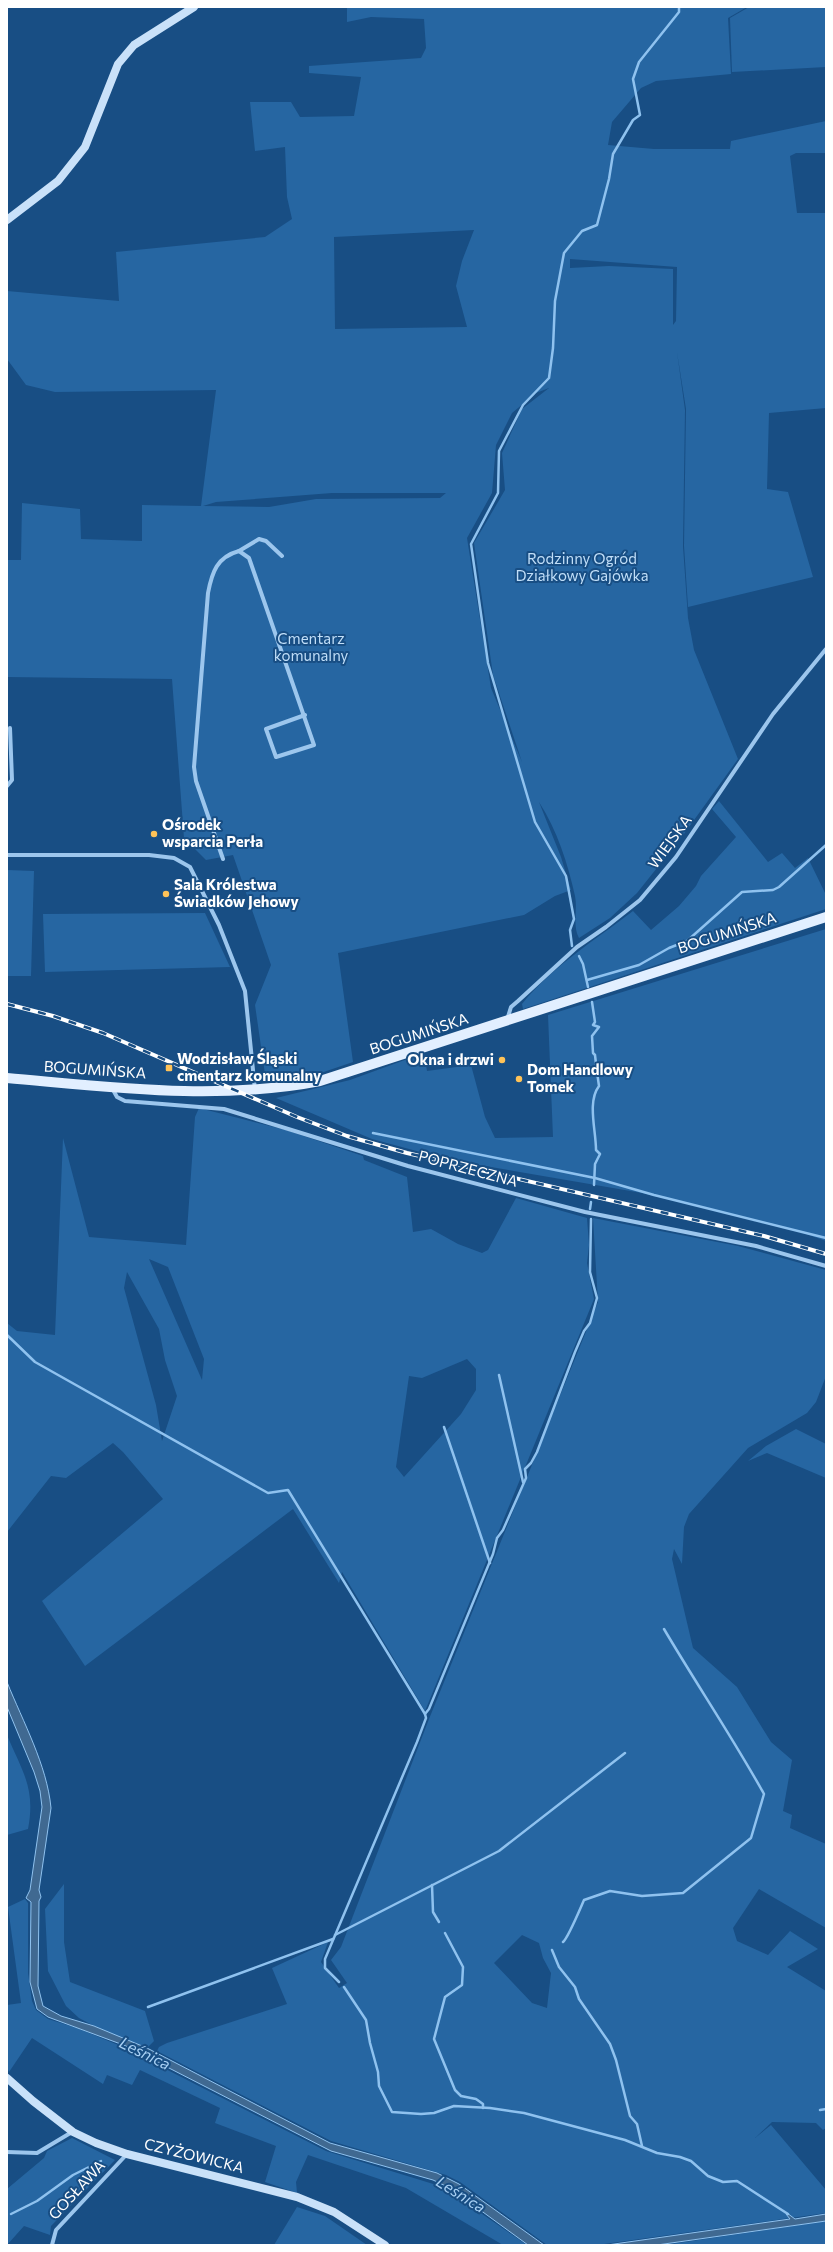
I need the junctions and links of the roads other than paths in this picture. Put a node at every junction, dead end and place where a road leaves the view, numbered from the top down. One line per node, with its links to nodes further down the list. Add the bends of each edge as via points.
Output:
1 (194, 7): 2 (street, via 145,38 126,54 118,64 85,147 58,181)
2 (7, 220)
3 (240, 551): 4 (street, via 259,539 266,541); 6 (street, via 249,558); 10 (street, via 229,554 218,562 211,575 194,767 196,781)
4 (282, 556)
5 (826, 649): 12 (street, WIEJSKA, via 773,714 676,857 658,879 634,905 577,947 511,1007)
6 (304, 715): 6 (street, via 266,729 276,758 314,745)
7 (10, 728): 8 (street, via 12,780)
8 (7, 786)
9 (7, 855): 15 (street, via 149,855 174,858 190,867 219,925 244,991)
10 (223, 859)
11 (826, 917): 12 (main road, BOGUMIŃSKA)
12 (506, 1021): 15 (main road, BOGUMIŃSKA, via 320,1081 292,1087)
13 (7, 1078): 14 (main road, BOGUMIŃSKA)
14 (112, 1087): 15 (main road, BOGUMIŃSKA, via 193,1093); 16 (street, POPRZECZNA, via 117,1097 125,1101 224,1109 408,1166 569,1208 756,1246)
15 (255, 1090)
16 (826, 1266)
17 (7, 2078): 18 (street, CZYŻOWICKA)
18 (73, 2132): 19 (street, via 37,2153); 20 (street, CZYŻOWICKA)
19 (7, 2152)
20 (127, 2154): 21 (street, GOSŁAWA, via 56,2230); 22 (street, CZYŻOWICKA, via 297,2197 334,2212)
21 (52, 2245)
22 (385, 2245)

